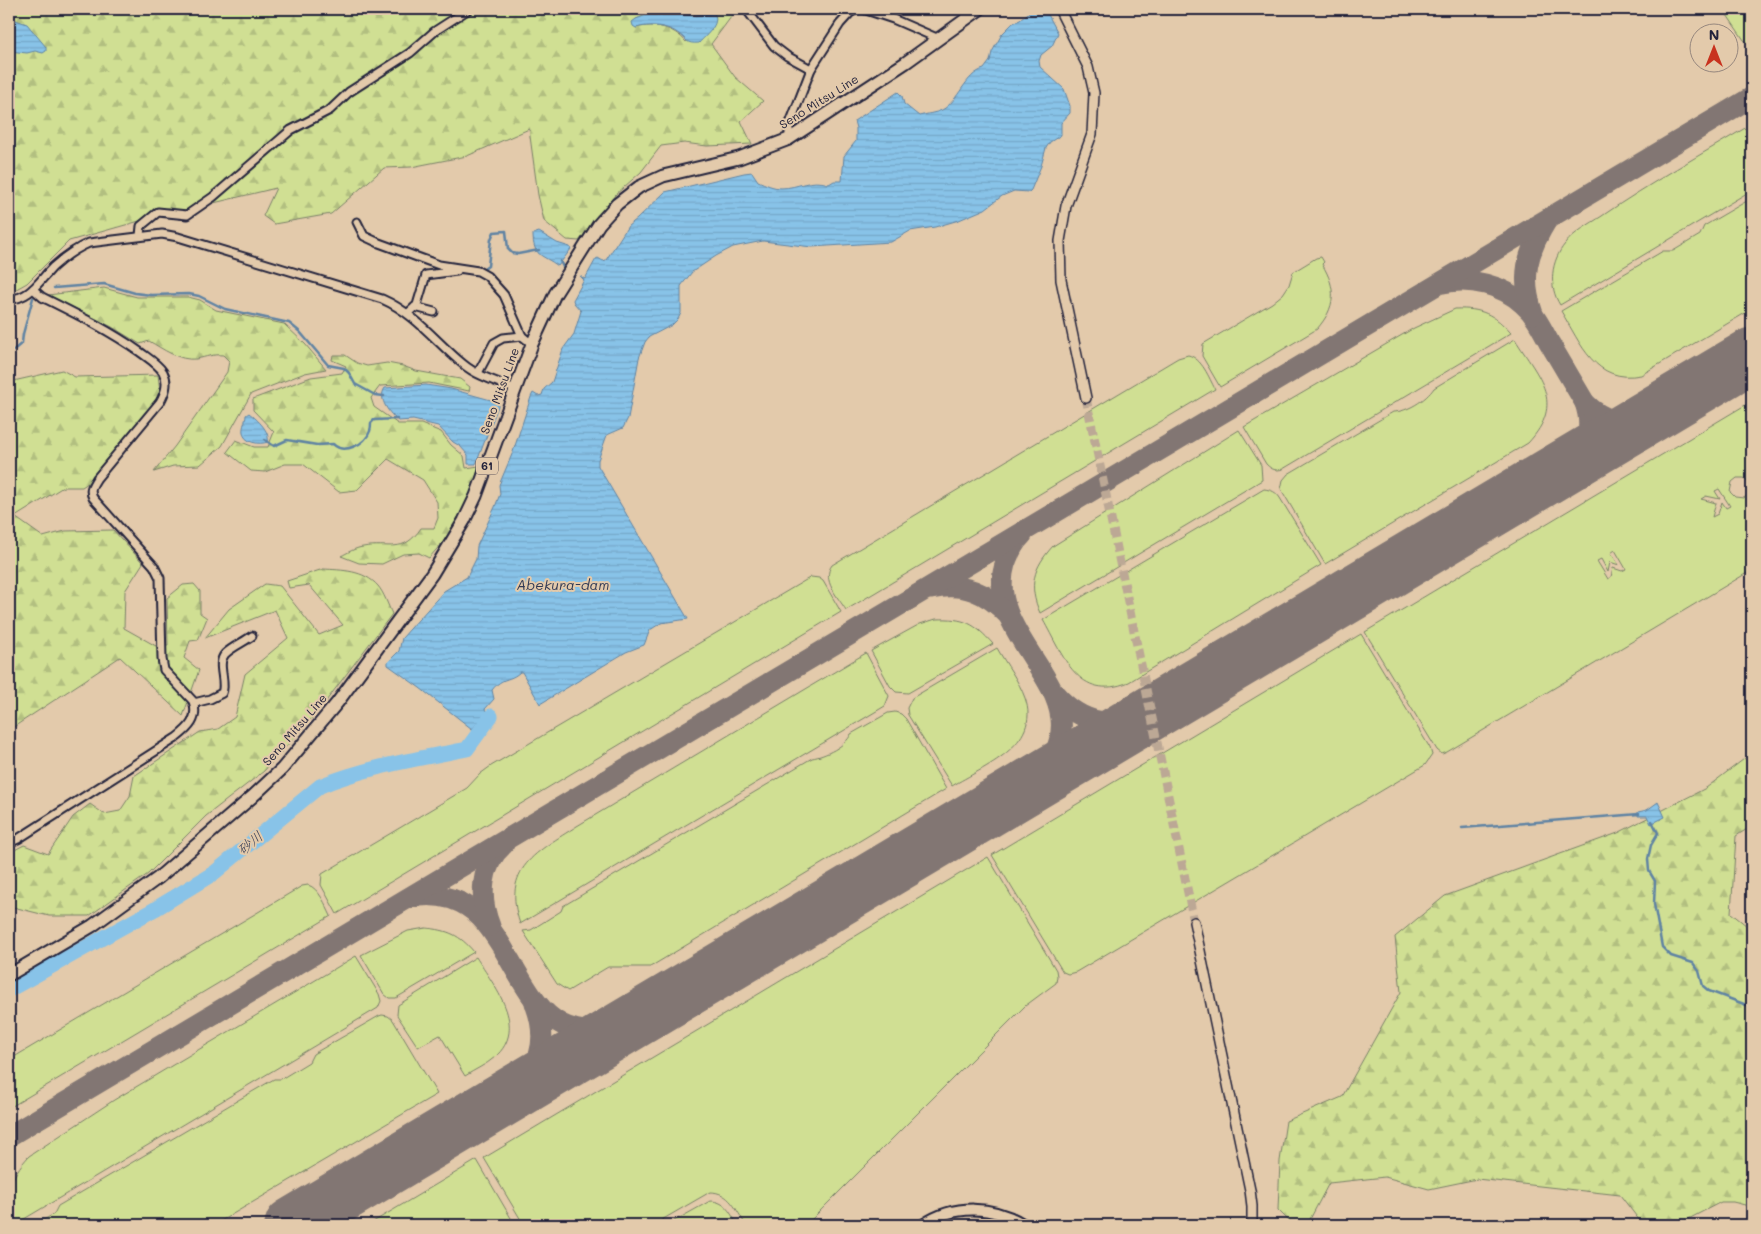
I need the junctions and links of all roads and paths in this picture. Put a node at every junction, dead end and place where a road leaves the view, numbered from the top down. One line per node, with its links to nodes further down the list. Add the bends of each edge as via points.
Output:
1 (469, 9): 11 (street, via 435,31 410,53 349,92 330,110 291,130 213,197 187,215 158,212 141,226)
2 (746, 9): 8 (street, via 774,46)
3 (857, 9): 8 (street, via 840,24)
4 (863, 9): 7 (street)
5 (980, 9): 7 (main road, Seno Mitsu Line / 61)
6 (1059, 9): 22 (street, via 1088,67 1094,93 1092,134 1066,206 1060,241 1061,280)
7 (939, 39): 9 (main road, Seno Mitsu Line / 61)
8 (811, 68): 9 (street, via 789,126)
9 (789, 139): 19 (main road, Seno Mitsu Line / 61, via 739,158 663,176 617,204 599,224 556,294)
10 (357, 222): 12 (street, via 364,236 379,243 439,265)
11 (140, 236): 13 (street, via 80,247 52,268); 17 (street, via 162,234 178,237 382,298)
12 (464, 270): 15 (street, via 426,274); 18 (street, via 478,271 487,276 504,295)
13 (33, 289): 14 (street, via 20,298); 24 (street, via 42,297 117,335 164,373 166,391 160,402 97,478 91,494 154,566 160,578 164,670)
14 (10, 300)
15 (415, 307): 16 (street); 17 (street)
16 (434, 312)
17 (408, 313): 20 (street, via 464,365)
18 (522, 336): 19 (street); 20 (street, via 494,342)
19 (532, 344): 21 (main road, Seno Mitsu Line / 61)
20 (478, 373): 21 (street)
21 (515, 388): 27 (main road, Seno Mitsu Line / 61, via 476,496 451,545 337,702 282,769 190,852 126,903)
22 (1086, 398)
23 (252, 636): 24 (street, via 224,655 221,662 222,693)
24 (194, 704): 25 (street, via 195,717 188,729)
25 (9, 843)
26 (1194, 922): 30 (street, via 1250,1190)
27 (9, 975)
28 (929, 1224): 29 (main road, via 946,1214 979,1209 996,1212)
29 (1024, 1225)
30 (1252, 1225)

